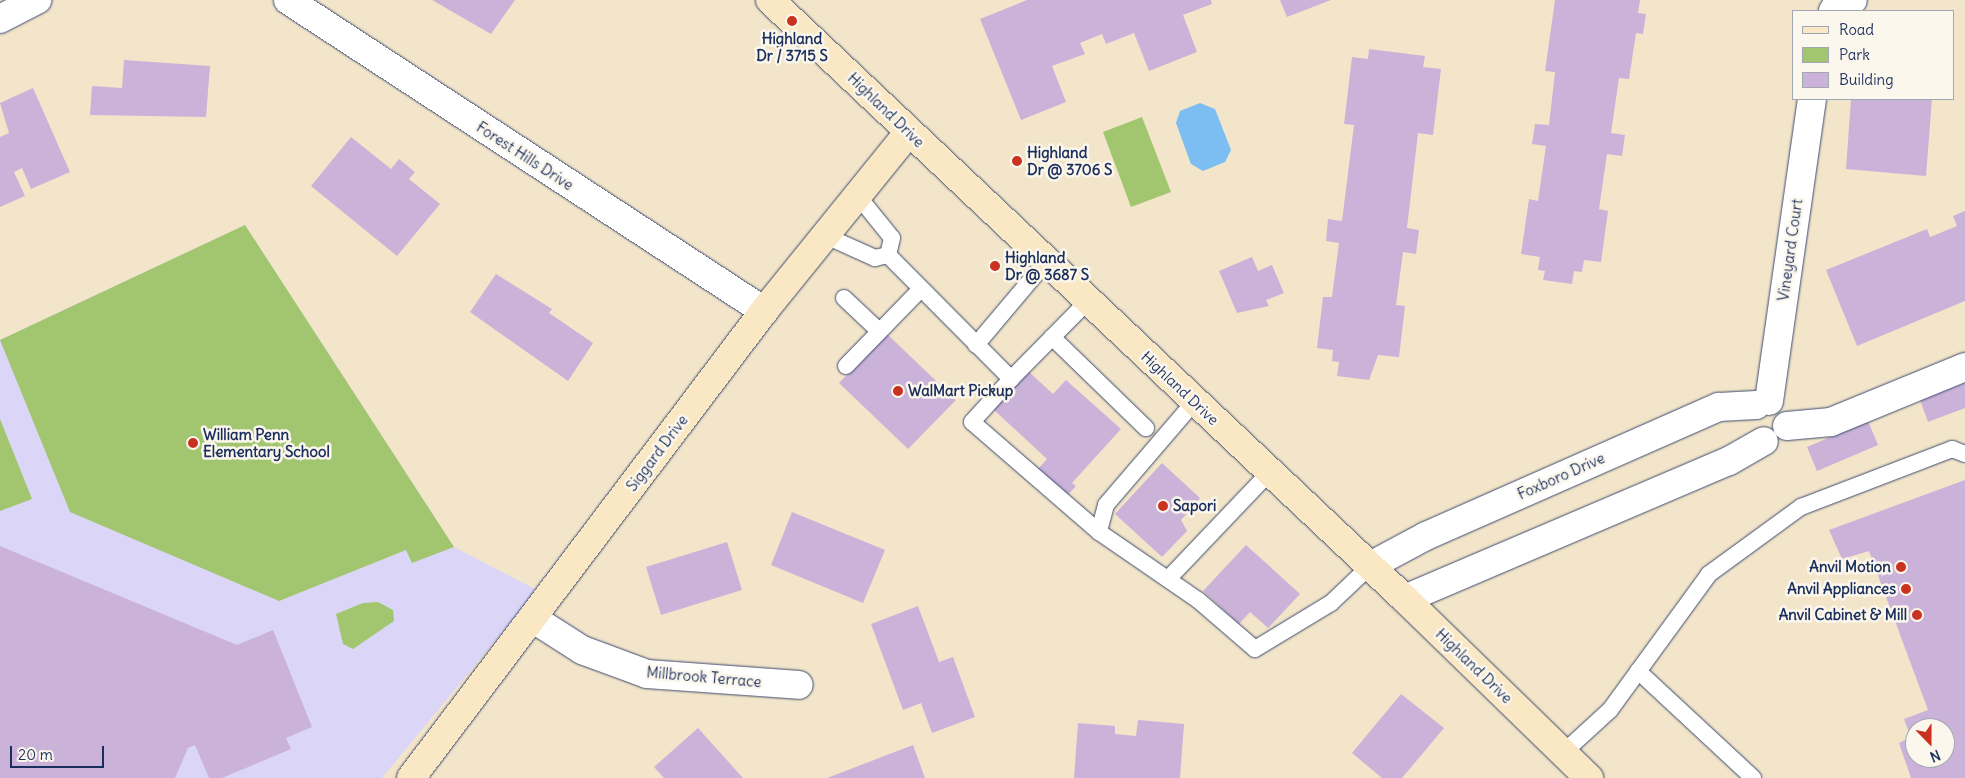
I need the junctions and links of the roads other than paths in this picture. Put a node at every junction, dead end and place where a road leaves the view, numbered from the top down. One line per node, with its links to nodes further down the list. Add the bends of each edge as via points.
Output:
1 (37, 0): 6 (street)
2 (288, 0): 16 (street, Forest Hills Drive)
3 (770, 0): 8 (main road, Highland Drive)
4 (1853, 0): 5 (street, via 1838,3)
5 (1834, 10)
6 (0, 19)
7 (1812, 100): 24 (street, Vineyard Court)
8 (908, 133): 9 (main road, Siggard Drive); 12 (main road, Highland Drive)
9 (858, 196): 10 (main road, Siggard Drive); 11 (lane, via 892,238)
10 (826, 236): 11 (lane, via 876,258); 16 (main road, Siggard Drive)
11 (888, 255): 13 (lane)
12 (1046, 262): 15 (main road, Highland Drive); 19 (lane)
13 (921, 288): 17 (lane); 19 (lane)
14 (844, 298): 17 (lane)
15 (1087, 302): 18 (lane); 23 (main road, Highland Drive)
16 (764, 311): 34 (main road, Siggard Drive)
17 (879, 331): 20 (lane)
18 (1052, 337): 22 (lane); 26 (lane)
19 (976, 345): 22 (lane)
20 (846, 366)
21 (1965, 367): 25 (street, via 1831,422)
22 (1011, 379): 30 (lane, via 972,422)
23 (1195, 401): 29 (main road, Highland Drive); 30 (lane, via 1106,505)
24 (1763, 403): 25 (street, via 1785,411); 27 (street, via 1749,415 1749,429); 31 (street, Foxboro Drive, via 1719,407 1426,536)
25 (1787, 426): 27 (street, via 1778,439)
26 (1146, 428)
27 (1764, 440): 33 (street, via 1730,462)
28 (1965, 454): 35 (lane, via 1952,449 1801,507 1709,574)
29 (1270, 472): 31 (main road, Highland Drive); 32 (lane)
30 (1100, 532): 32 (lane)
31 (1370, 566): 32 (lane, via 1331,603 1255,648); 33 (main road, Highland Drive)
32 (1168, 579)
33 (1405, 599): 37 (main road, Highland Drive)
34 (532, 618): 36 (street, Millbrook Terrace, via 582,650 647,674); 38 (main road, Siggard Drive)
35 (1638, 671): 37 (lane, via 1610,710); 40 (lane)
36 (798, 685)
37 (1563, 753): 39 (main road, Highland Drive)
38 (411, 778)
39 (1589, 778)
40 (1753, 778)

